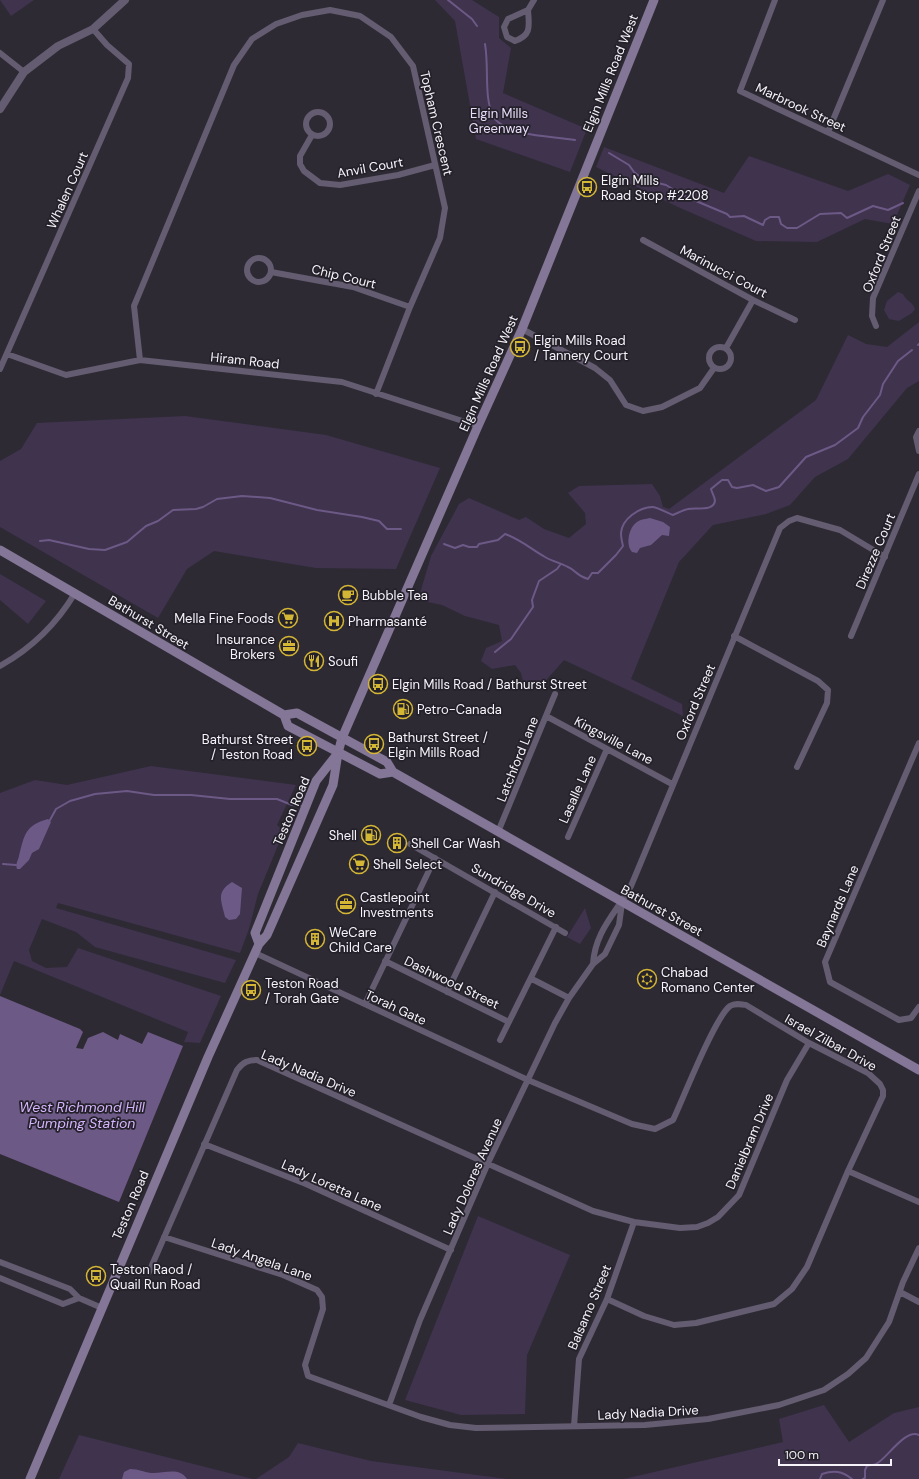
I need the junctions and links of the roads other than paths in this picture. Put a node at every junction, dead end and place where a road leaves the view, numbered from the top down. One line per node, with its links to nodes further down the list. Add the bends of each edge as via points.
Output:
1 (125, 0): 7 (street)
2 (534, 0): 6 (street)
3 (654, 0): 22 (main road, Elgin Mills Road West)
4 (775, 0): 11 (street, Marbrook Street, via 740,91)
5 (883, 0): 11 (street)
6 (528, 10): 6 (street, via 529,29 524,38 515,41 507,37 504,27 508,19)
7 (93, 29): 9 (street, via 58,46); 24 (street, Whalen Court, via 129,64 128,78)
8 (0, 53): 9 (street)
9 (24, 72): 10 (street)
10 (0, 109)
11 (828, 132): 14 (street, Marbrook Street)
12 (312, 135): 12 (street, via 320,136 330,129 330,121 326,114 315,112 308,117 307,129); 13 (street, Anvil Court, via 300,156 300,164 304,171 320,183 340,185 398,175)
13 (435, 165): 19 (street, Topham Crescent, via 445,208 440,238); 25 (street, Topham Crescent, via 413,66 391,37 360,16 330,10 302,15 276,24 252,39 234,64 134,306)
14 (919, 175)
15 (919, 191): 21 (street, Oxford Street, via 873,298 872,316)
16 (643, 240): 18 (street, Marinucci Court)
17 (271, 272): 17 (street, via 267,260 259,258 252,260 247,270 253,280 260,282); 19 (street, Chip Court, via 353,287)
18 (753, 300): 20 (street, Marinucci Court); 23 (street)
19 (410, 307): 28 (street, Topham Crescent)
20 (795, 320)
21 (876, 326)
22 (522, 329): 26 (street, via 595,368 610,380 626,405 643,412 662,407 700,388); 29 (main road, Elgin Mills Road West)
23 (726, 348): 26 (street, via 715,348 710,352 708,359); 26 (street, via 732,358 729,366 722,370)
24 (7, 354): 25 (street, Hiram Road, via 66,375); 27 (street, Whalen Court)
25 (140, 360): 28 (street, Hiram Road, via 342,382)
26 (714, 368)
27 (0, 369)
28 (376, 394): 29 (street, Hiram Road)
29 (478, 426): 42 (main road, Elgin Mills Road West)
30 (919, 431): 31 (street, via 916,437)
31 (919, 451)
32 (919, 474): 34 (street, Direzze Court)
33 (0, 550): 35 (main road, Bathurst Street)
34 (885, 557): 36 (street, Oxford Street, via 840,530 797,518 789,521 780,528); 37 (street, Direzze Court)
35 (76, 593): 38 (street, via 62,614 41,637); 40 (main road, Bathurst Street)
36 (734, 636): 46 (street, via 818,681 828,690 827,703); 48 (street, Oxford Street)
37 (851, 636)
38 (0, 666)
39 (555, 694): 41 (street, Latchford Lane)
40 (284, 715): 42 (main road, Bathurst Street, via 298,713); 45 (main road, Bathurst Street, via 288,726)
41 (546, 716): 44 (street, Kingsville Lane); 49 (street, Latchford Lane)
42 (342, 738): 45 (main road, Elgin Mills Road West); 47 (main road, Bathurst Street, via 387,762)
43 (919, 743): 65 (street, Baynards Lane, via 825,962 830,982 899,1020 912,1018)
44 (607, 749): 48 (street, Kingsville Lane); 50 (street, Lasalle Lane)
45 (338, 753): 47 (main road, Bathurst Street, via 380,774); 57 (main road, Teston Road, via 333,785 267,934); 57 (main road, Teston Road, via 316,780 255,933)
46 (797, 767)
47 (393, 772): 49 (main road, Bathurst Street)
48 (672, 784): 54 (street, Oxford Street)
49 (498, 832): 54 (main road, Bathurst Street)
50 (568, 837)
51 (410, 844): 52 (street, Sundridge Drive)
52 (435, 858): 53 (street, Sundridge Drive); 59 (street)
53 (495, 892): 55 (street, Sundridge Drive); 62 (street)
54 (622, 903): 60 (street, Lady Dolores Avenue, via 610,916 594,949); 60 (street, Lady Dolores Avenue, via 619,925 605,954); 69 (main road, Bathurst Street)
55 (556, 927): 56 (street, Sundridge Drive); 61 (street)
56 (566, 933)
57 (259, 944): 58 (main road, Teston Road)
58 (255, 953): 64 (street, Torah Gate); 86 (main road, Teston Road)
59 (385, 961): 62 (street, Dashwood Street); 64 (street)
60 (592, 964): 63 (street, Lady Dolores Avenue)
61 (532, 979): 63 (street); 66 (street)
62 (447, 992): 66 (street, Dashwood Street)
63 (569, 998): 70 (street, Lady Dolores Avenue)
64 (365, 1004): 70 (street, Torah Gate)
65 (919, 1006)
66 (508, 1022): 67 (street)
67 (500, 1040)
68 (809, 1044): 70 (street, Israel Zilbar Drive, via 746,1005 730,1006 716,1026 673,1120 655,1128 632,1124); 73 (street, Israel Zilbar Drive, via 868,1073 883,1090 883,1096); 75 (street, Danielbram Drive, via 787,1080 739,1195 731,1205 718,1217 697,1226 680,1228)
69 (919, 1070)
70 (528, 1080): 72 (street, Lady Dolores Avenue)
71 (204, 1144): 72 (street, Lady Nadia Drive, via 237,1070 242,1063 258,1060); 76 (street, Lady Nadia Drive); 78 (street, Lady Loretta Lane, via 306,1184)
72 (488, 1163): 75 (street, Danielbram Drive, via 586,1208); 78 (street, Lady Dolores Avenue)
73 (848, 1171): 74 (street); 84 (street, Israel Zilbar Drive, via 807,1267 792,1289 774,1304 703,1322 674,1325 644,1316)
74 (919, 1202)
75 (634, 1222): 84 (street, Balsamo Street)
76 (164, 1237): 80 (street, Lady Nadia Drive); 87 (street, Lady Angela Lane, via 283,1276 316,1290 322,1297 323,1309 305,1365)
77 (919, 1248): 82 (street, Lady Nadia Drive)
78 (451, 1250): 88 (street, Lady Dolores Avenue, via 420,1320)
79 (0, 1262): 83 (street, via 70,1289)
80 (149, 1272)
81 (0, 1278): 83 (street, via 64,1304)
82 (900, 1292): 85 (street); 89 (street, Lady Nadia Drive, via 889,1322 866,1358 824,1390 779,1405 708,1419 645,1425)
83 (79, 1298): 86 (street)
84 (607, 1299): 89 (street, Balsamo Street, via 579,1359)
85 (919, 1302)
86 (102, 1308): 90 (main road, Teston Road)
87 (306, 1372): 88 (street, Lady Nadia Drive, via 308,1376 317,1380)
88 (389, 1405): 89 (street, Lady Nadia Drive, via 450,1425 476,1428)
89 (574, 1426)
90 (30, 1479)

